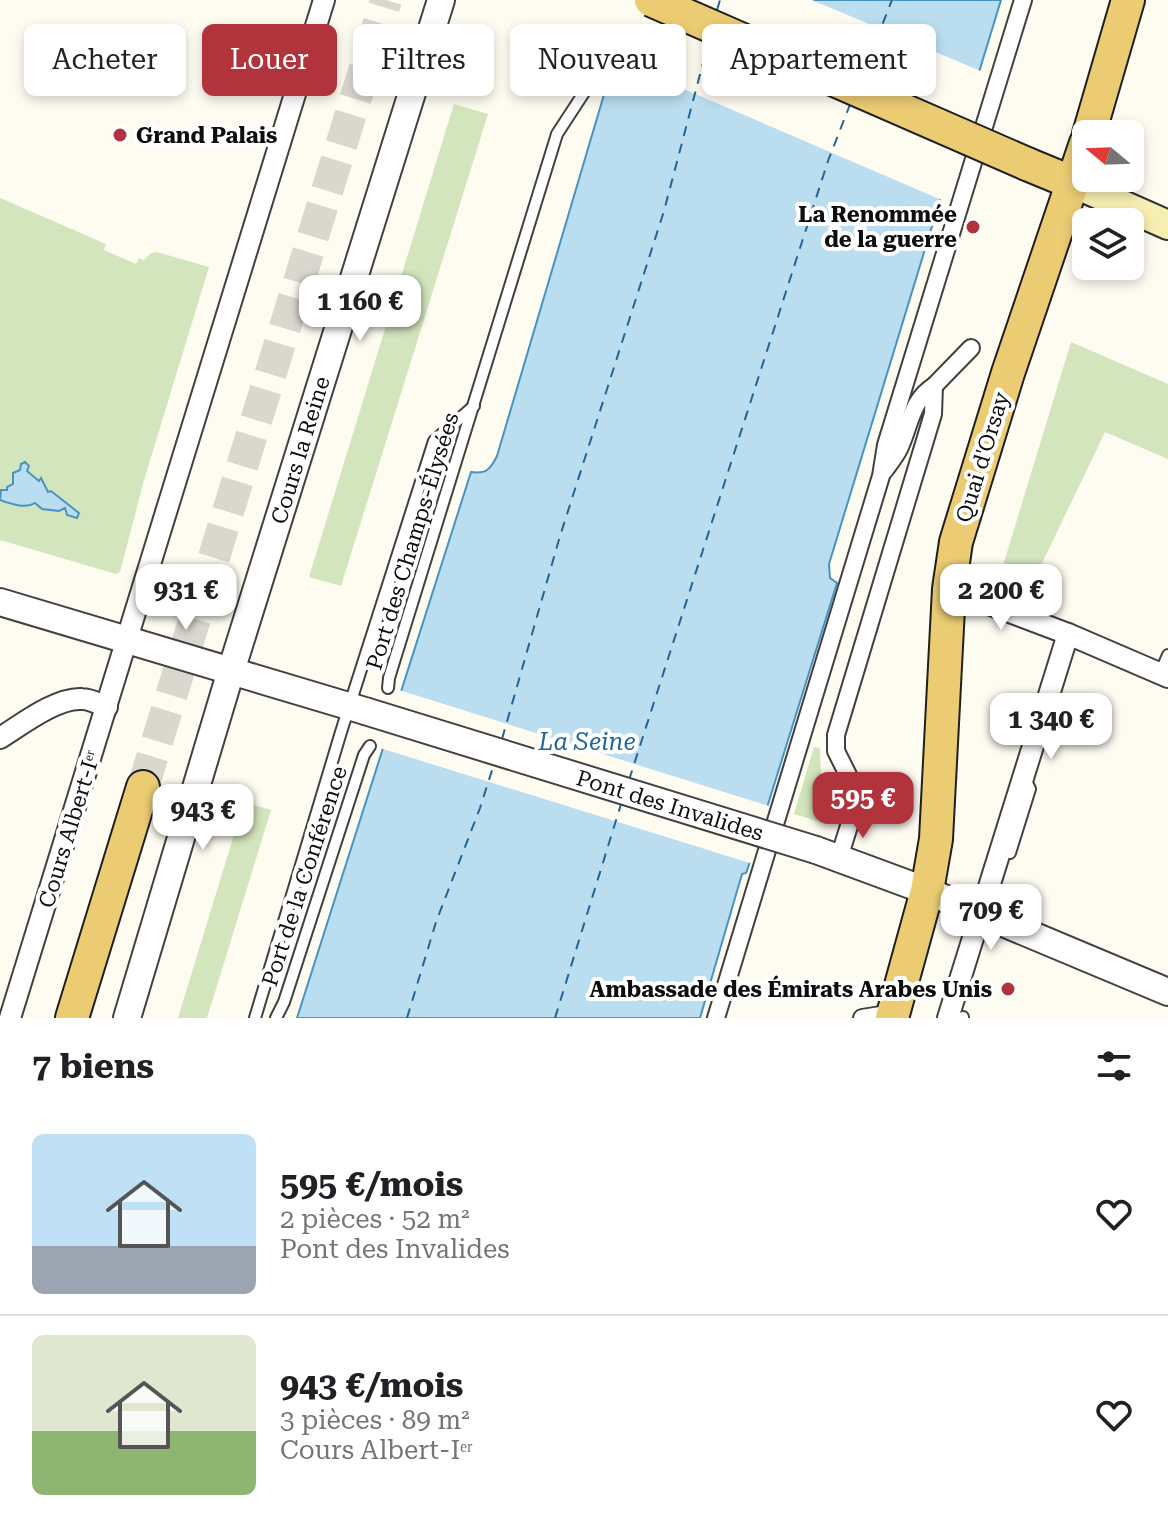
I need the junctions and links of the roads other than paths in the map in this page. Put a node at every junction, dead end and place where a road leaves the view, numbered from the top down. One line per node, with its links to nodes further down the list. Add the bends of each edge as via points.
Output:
1 (324, 0): 19 (street)
2 (441, 0): 21 (street, Cours la Reine)
3 (651, 0): 8 (main road, bridge)
4 (1023, 0): 15 (street, via 886,445)
5 (1128, 0): 7 (main road)
6 (582, 96): 14 (lane, Port des Champs-Élysées, via 557,134)
7 (1093, 120)
8 (1072, 183)
9 (1072, 186): 16 (main road, Quai d'Orsay, via 1008,373 961,528)
10 (1093, 192): 11 (main road)
11 (1168, 225)
12 (971, 348): 13 (street)
13 (934, 386): 15 (street, via 916,404); 30 (street, via 933,414 836,735 836,751 854,787 849,826)
14 (474, 406): 22 (lane, Port des Champs-Élysées); 24 (lane, Port des Champs-Élysées, via 434,441)
15 (881, 476): 40 (street)
16 (949, 589): 18 (street); 31 (main road, Quai d'Orsay, via 936,839)
17 (0, 602): 19 (street, Pont des Invalides)
18 (1068, 634): 20 (street); 27 (street)
19 (128, 641): 21 (street, Pont des Invalides); 23 (street, Cours Albert-Iᵉʳ)
20 (1165, 668)
21 (231, 671): 24 (street, Pont des Invalides); 37 (street)
22 (388, 688)
23 (107, 707): 25 (street, via 81,699 67,702); 35 (street, Cours Albert-Iᵉʳ)
24 (357, 709): 30 (street, Pont des Invalides, bridge); 38 (lane, Port de la Conférence)
25 (0, 738)
26 (370, 746): 39 (lane, Port de la Conférence)
27 (1024, 776): 29 (lane, via 1030,789); 32 (street)
28 (143, 787): 36 (main road)
29 (1010, 853)
30 (828, 854): 31 (street, Pont des Invalides)
31 (927, 891): 32 (street, Pont des Invalides); 34 (main road, Quai d'Orsay)
32 (980, 914): 33 (street, Pont des Invalides); 41 (street)
33 (1168, 992)
34 (882, 1016)
35 (10, 1018)
36 (72, 1018)
37 (127, 1018)
38 (255, 1018)
39 (276, 1018)
40 (716, 1018)
41 (948, 1018)

